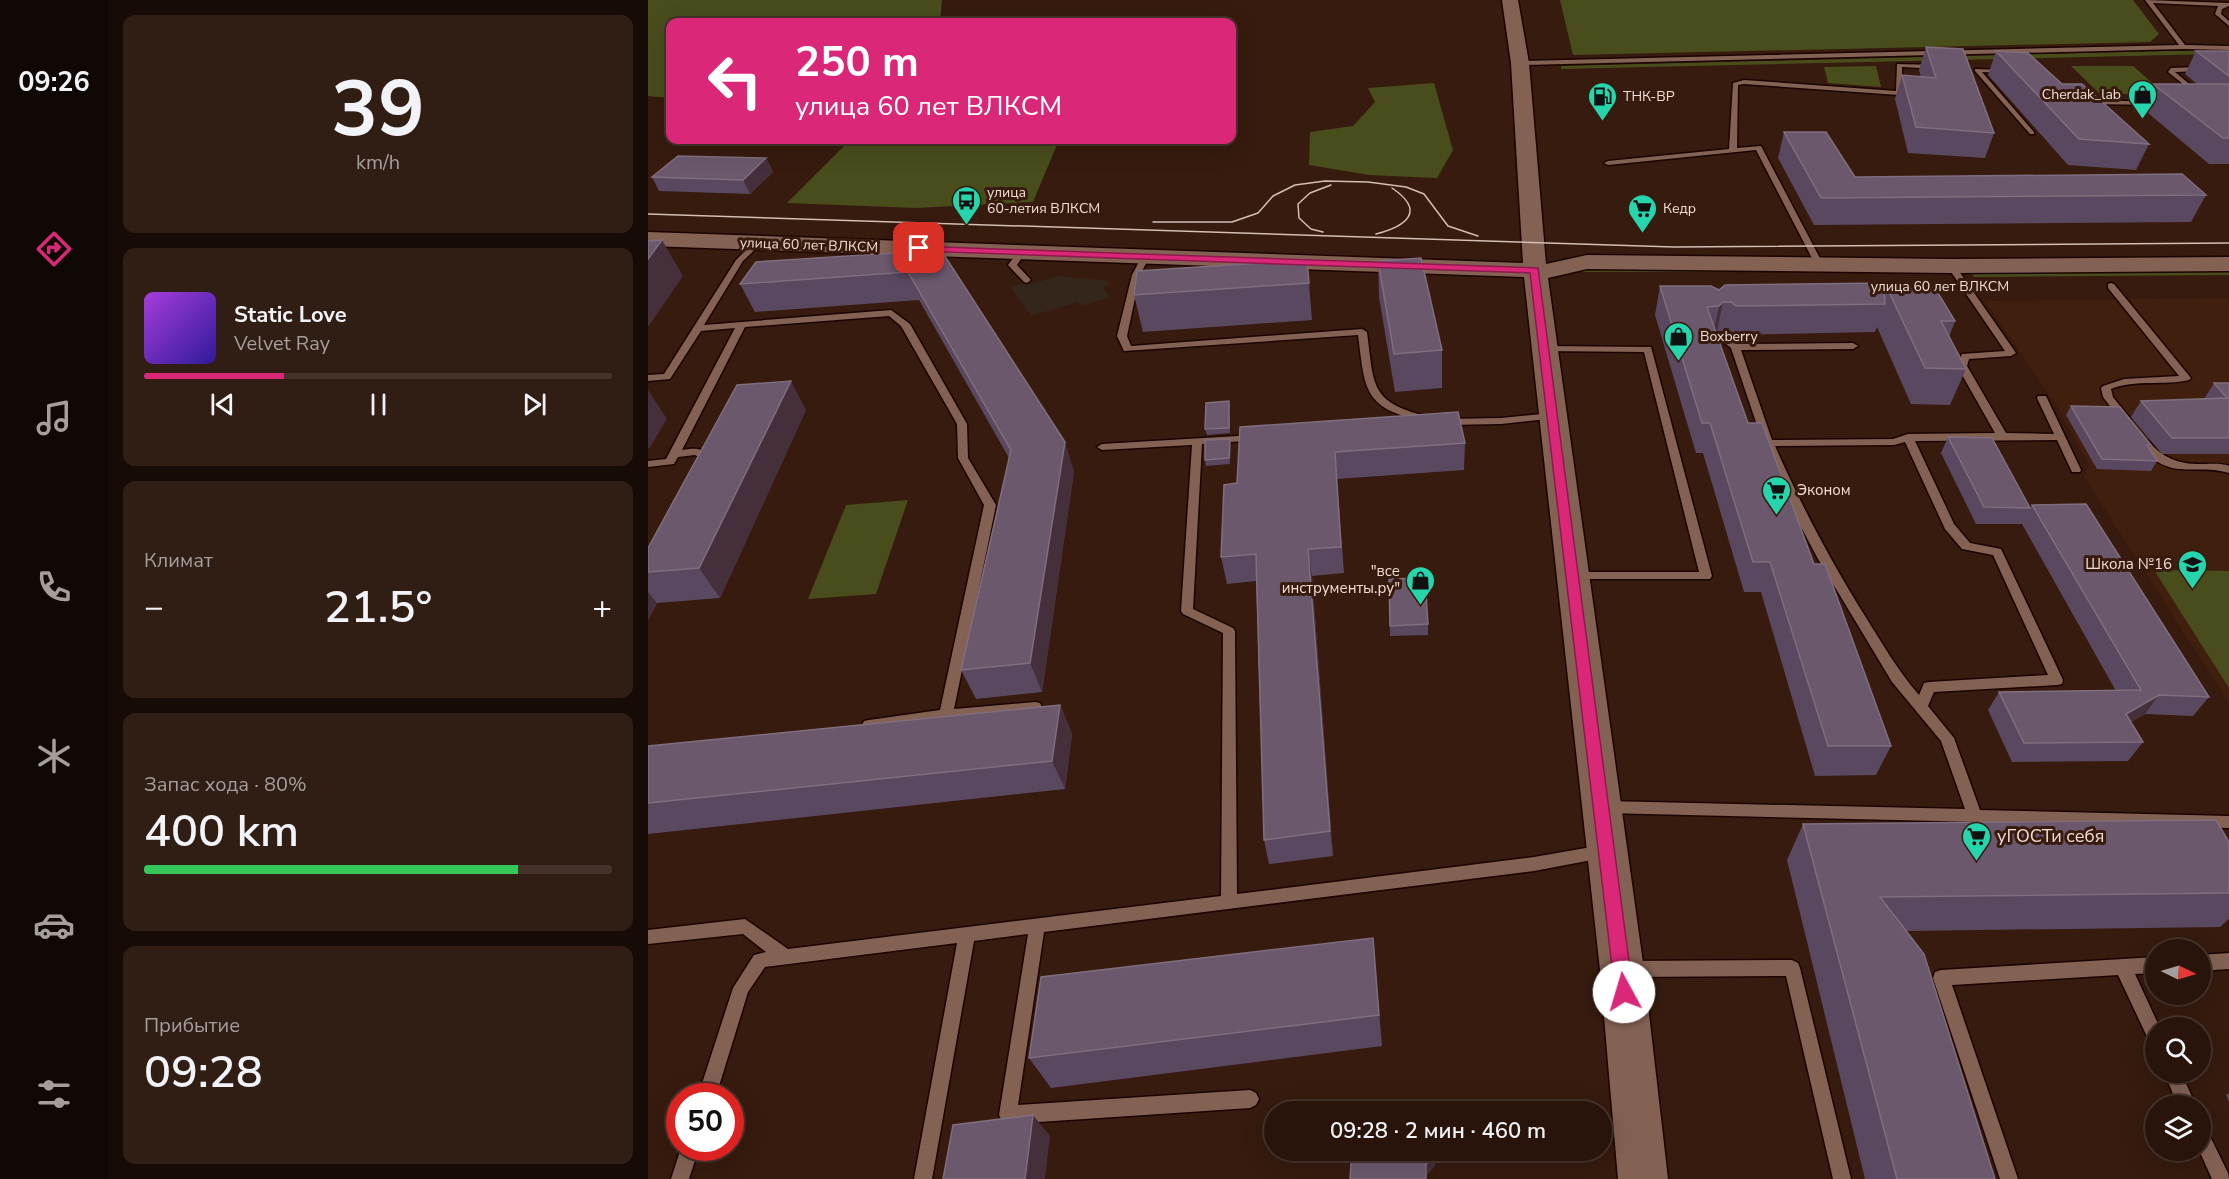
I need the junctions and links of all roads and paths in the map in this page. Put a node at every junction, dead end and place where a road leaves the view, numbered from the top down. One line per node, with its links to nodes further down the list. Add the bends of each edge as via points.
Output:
1 (1510, 0): 7 (street)
2 (2148, 1): 3 (lane); 5 (lane)
3 (2226, 5): 4 (lane, via 2219,8 2218,14)
4 (2229, 24)
5 (2183, 47): 6 (lane); 7 (lane)
6 (2229, 48)
7 (1520, 63): 24 (street)
8 (1942, 68): 15 (lane, via 1899,65 1899,93 1735,84)
9 (2229, 68): 11 (lane, via 2171,70)
10 (2011, 71): 14 (lane, via 1974,70)
11 (2205, 101)
12 (2079, 102): 13 (lane)
13 (2166, 103)
14 (2032, 134)
15 (1732, 149): 16 (lane); 21 (lane, via 1760,150)
16 (1608, 163)
17 (652, 242): 18 (street, улица 60 лет ВЛКСМ)
18 (758, 243): 19 (street, улица 60 лет ВЛКСМ); 32 (lane, via 740,260)
19 (1022, 252): 20 (street, улица 60 лет ВЛКСМ); 25 (lane, via 1012,265)
20 (1146, 256): 24 (street, улица 60 лет ВЛКСМ); 40 (lane, via 1136,275 1122,336 1127,349 1362,332 1371,390 1386,406 1408,416)
21 (1819, 264): 23 (street, улица 60 лет ВЛКСМ); 24 (street, улица 60 лет ВЛКСМ, via 1587,262)
22 (2229, 264): 23 (street, улица 60 лет ВЛКСМ)
23 (1951, 266): 30 (lane)
24 (1541, 271): 26 (street, улица 60 лет ВЛКСМ); 36 (street)
25 (1027, 280)
26 (1584, 285)
27 (1614, 285): 30 (street, улица 60 лет ВЛКСМ)
28 (2229, 285): 29 (street, улица 60 лет ВЛКСМ)
29 (2111, 286): 30 (street, улица 60 лет ВЛКСМ); 52 (lane, via 2186,378 2111,385 2106,388 2108,397 2155,457 2168,465)
30 (1964, 287): 42 (lane, via 2011,353 1965,356 1962,366)
31 (742, 324): 32 (lane); 49 (lane); 57 (lane, via 891,313 905,324 962,424 963,458 990,505)
32 (699, 328): 37 (lane, via 667,377)
33 (1720, 335): 35 (lane)
34 (1852, 346): 35 (lane)
35 (1735, 347): 47 (lane)
36 (1545, 349): 39 (street); 54 (lane, via 1648,349 1706,576)
37 (648, 378)
38 (2042, 398): 45 (lane)
39 (1553, 416): 40 (lane); 54 (street)
40 (1454, 423): 41 (lane)
41 (1407, 427)
42 (2002, 436): 44 (lane); 45 (lane)
43 (1267, 437): 46 (lane)
44 (1908, 437): 47 (lane, via 1894,442); 56 (lane, via 1949,526 1966,546 1997,552 2057,680 1929,687)
45 (2060, 437): 51 (lane)
46 (1197, 442): 48 (lane); 65 (lane, via 1186,611 1229,631)
47 (1768, 443): 56 (lane, via 1824,559 1897,678)
48 (1102, 447)
49 (675, 454): 50 (lane, via 670,462); 53 (lane, via 697,451 707,457)
50 (648, 464)
51 (2076, 470)
52 (2229, 470)
53 (696, 476)
54 (1572, 576): 59 (street)
55 (1035, 707): 57 (lane)
56 (1922, 707): 60 (lane, via 1947,738)
57 (946, 715): 58 (lane)
58 (851, 727)
59 (1600, 807): 60 (lane); 64 (street)
60 (1975, 817): 61 (lane)
61 (2181, 821): 62 (lane); 63 (lane)
62 (2229, 822)
63 (2191, 840)
64 (1607, 851): 65 (lane, via 1534,864); 74 (street)
65 (1229, 902): 66 (lane)
66 (1038, 926): 67 (lane); 77 (lane, via 1008,1115)
67 (967, 934): 69 (lane); 81 (lane)
68 (648, 937): 69 (lane, via 745,926)
69 (786, 957): 76 (lane, via 760,960 741,988)
70 (2229, 961): 71 (lane)
71 (2211, 962)
72 (2145, 966): 73 (lane)
73 (2123, 967): 75 (lane); 84 (lane, via 1941,978)
74 (1622, 970): 82 (street); 83 (lane, via 1792,968)
75 (2147, 1017)
76 (710, 1083)
77 (1250, 1099)
78 (2211, 1156): 85 (lane)
79 (686, 1161): 80 (lane)
80 (680, 1179)
81 (923, 1179)
82 (1643, 1179)
83 (1842, 1179)
84 (2009, 1179)
85 (2222, 1179)

